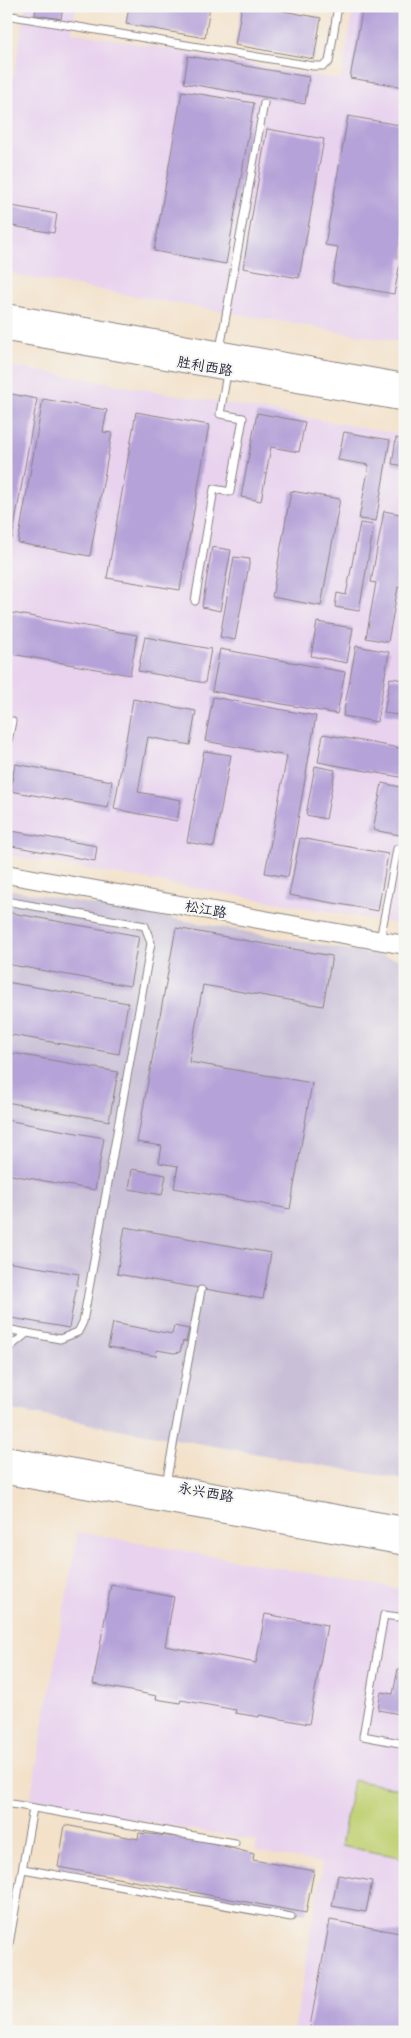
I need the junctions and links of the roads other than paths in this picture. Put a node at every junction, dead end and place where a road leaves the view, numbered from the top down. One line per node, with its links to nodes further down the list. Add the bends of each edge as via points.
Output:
1 (338, 6): 2 (lane, via 328,62 322,66)
2 (6, 15)
3 (264, 103): 6 (lane)
4 (6, 314): 6 (main road, 胜利西路)
5 (6, 331): 7 (main road, 胜利西路)
6 (220, 352): 8 (main road, 胜利西路)
7 (228, 370): 9 (main road, 胜利西路); 10 (lane, via 220,414 244,418 230,492 214,489)
8 (405, 384)
9 (405, 401)
10 (195, 601)
11 (12, 721): 12 (lane)
12 (6, 751)
13 (397, 849): 16 (lane)
14 (6, 874): 16 (street, 松江路)
15 (6, 901): 20 (lane, via 145,926 151,943 83,1322 78,1332 60,1339)
16 (380, 940): 17 (street, 松江路)
17 (405, 945)
18 (201, 1290): 24 (lane)
19 (6, 1329): 20 (lane)
20 (27, 1333): 21 (lane)
21 (6, 1350)
22 (6, 1457): 24 (main road, 永兴西路)
23 (6, 1474): 26 (main road, 永兴西路)
24 (166, 1485): 25 (main road, 永兴西路)
25 (405, 1528)
26 (405, 1545)
27 (405, 1618): 28 (lane, via 384,1615 363,1736)
28 (405, 1744)
29 (6, 1803): 30 (lane)
30 (34, 1808): 31 (lane); 32 (lane)
31 (235, 1843)
32 (23, 1870): 33 (lane); 34 (lane)
33 (291, 1917)
34 (8, 1941): 35 (lane)
35 (6, 1961)

